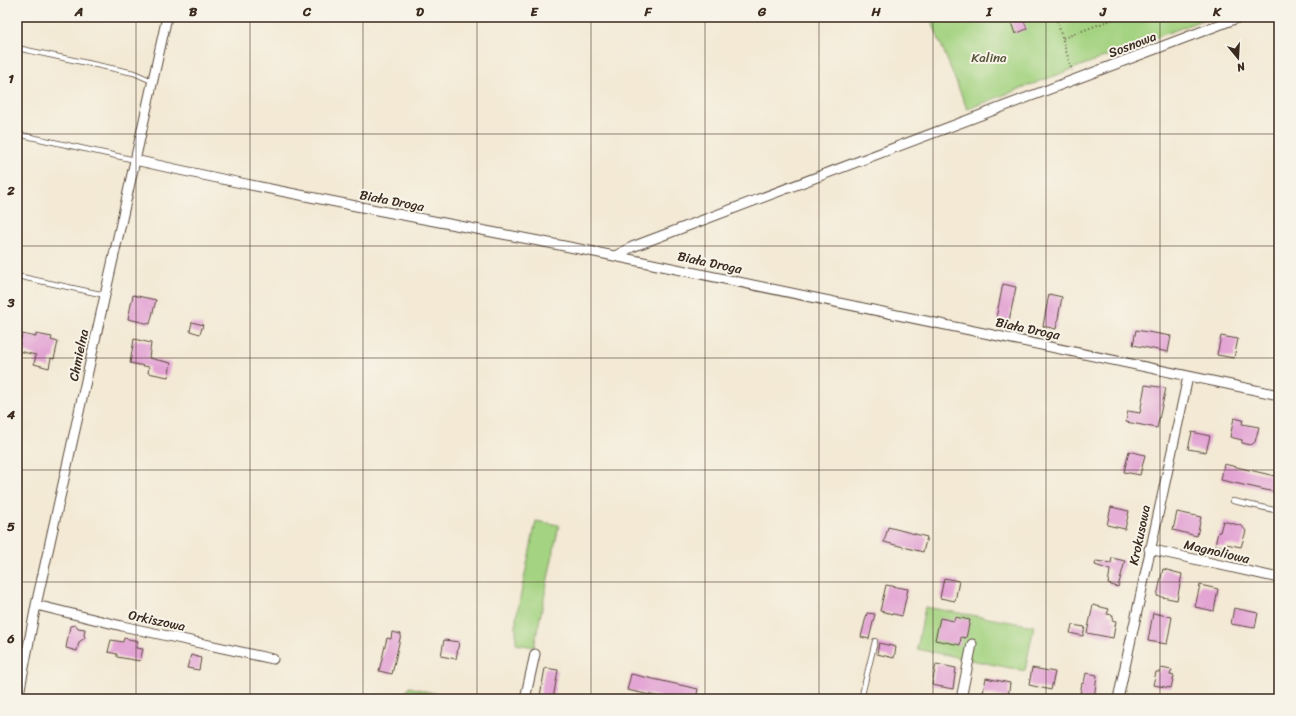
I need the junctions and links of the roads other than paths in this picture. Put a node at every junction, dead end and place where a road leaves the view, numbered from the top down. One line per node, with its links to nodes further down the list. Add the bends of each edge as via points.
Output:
1 (167, 17): 4 (street, Chmielna)
2 (1240, 17): 7 (street, Sosnowa, via 632,247)
3 (17, 48): 4 (lane, via 134,73)
4 (152, 81): 6 (street, Chmielna)
5 (17, 134): 6 (lane)
6 (135, 160): 7 (street, Biała Droga, via 232,182); 9 (street, Chmielna)
7 (615, 256): 10 (street, Biała Droga)
8 (17, 276): 9 (lane)
9 (105, 295): 16 (street, Chmielna)
10 (1188, 376): 11 (street, Biała Droga); 14 (street, Krokusowa)
11 (1279, 395)
12 (1233, 501): 13 (lane)
13 (1279, 511)
14 (1149, 549): 15 (street, Magnoliowa); 26 (street, Krokusowa)
15 (1279, 578)
16 (36, 605): 20 (street, Orkiszowa); 21 (street, Chmielna)
17 (874, 641): 24 (lane)
18 (972, 644): 25 (street)
19 (535, 654): 23 (street)
20 (273, 659)
21 (20, 670): 22 (street, Chmielna)
22 (18, 699)
23 (525, 699)
24 (861, 699)
25 (961, 699)
26 (1118, 699)

